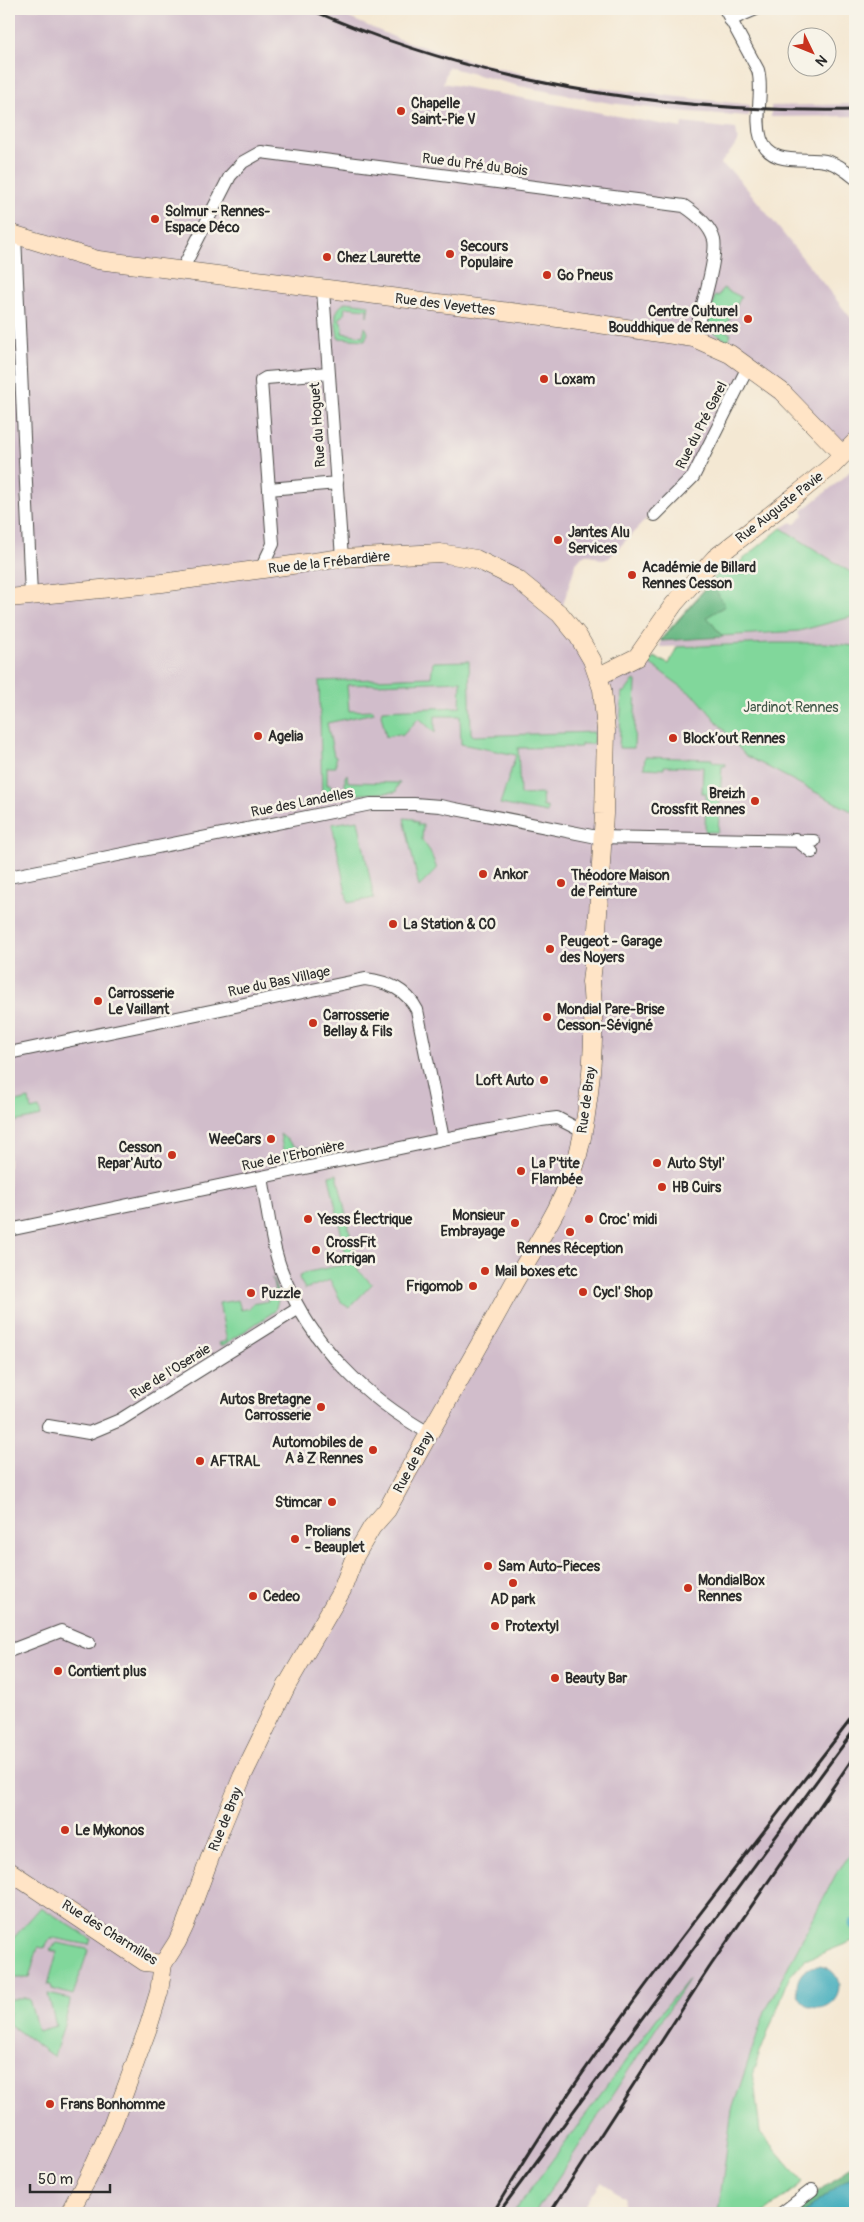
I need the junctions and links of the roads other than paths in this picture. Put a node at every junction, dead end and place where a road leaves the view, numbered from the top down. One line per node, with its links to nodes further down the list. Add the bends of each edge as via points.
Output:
1 (756, 9): 2 (street)
2 (728, 14): 3 (street, via 758,70 760,134 764,145 774,155 794,160 826,161)
3 (855, 178)
4 (12, 235): 5 (street, Rue des Veyettes, via 98,260); 17 (street)
5 (182, 270): 6 (street, Rue des Veyettes); 7 (street, Rue du Pré du Bois, via 230,176 243,162 261,152 684,206 711,233 715,250)
6 (323, 290): 7 (street, Rue des Veyettes, via 568,319); 9 (street, Rue du Hoguet)
7 (694, 338): 8 (street, Rue des Veyettes, via 730,354)
8 (748, 367): 11 (street, Rue des Veyettes, via 781,391); 14 (street, Rue du Pré Garel, via 693,477)
9 (328, 374): 12 (street, Rue du Hoguet); 13 (street, via 261,381)
10 (855, 442): 11 (street, Rue Auguste Pavie)
11 (843, 455): 19 (street, Rue Auguste Pavie, via 715,558 674,604 637,657)
12 (337, 483): 13 (street); 15 (street, Rue du Hoguet)
13 (269, 489): 16 (street, via 273,544)
14 (655, 516)
15 (342, 558): 16 (street, Rue de la Frébardière); 19 (street, Rue de la Frébardière, via 440,553 476,559 517,579 560,614 586,648)
16 (261, 569): 17 (street, Rue de la Frébardière, via 162,583)
17 (31, 595): 18 (street, Rue de la Frébardière)
18 (9, 598)
19 (599, 676): 20 (street, Rue de Bray, via 605,702 606,731)
20 (603, 837): 21 (street, Rue des Landelles, via 795,839); 22 (street, Rue des Landelles, via 440,806 371,804); 24 (street, Rue de Bray, via 591,982 591,1078)
21 (813, 846)
22 (9, 877)
23 (9, 1053): 25 (street, Rue du Bas Village, via 364,979 379,981 395,986 417,1010)
24 (582, 1131): 25 (street, Rue de l'Erbonière, via 557,1118); 30 (street, Rue de Bray, via 576,1159 560,1201)
25 (443, 1139): 26 (street, Rue de l'Erbonière)
26 (262, 1177): 27 (street, Rue de l'Erbonière); 28 (street, via 274,1247)
27 (9, 1230)
28 (299, 1308): 29 (street, Rue de l'Oseraie, via 120,1420 89,1433); 30 (street, via 331,1355 354,1379 380,1401)
29 (48, 1426)
30 (429, 1433): 34 (street, Rue de Bray, via 387,1510 372,1527 355,1556 342,1590 287,1685 242,1776 185,1924)
31 (89, 1643): 32 (street, via 61,1631)
32 (9, 1651)
33 (9, 1871): 34 (street, Rue des Charmilles)
34 (163, 1964): 36 (street, Rue de Bray, via 159,1992 125,2092 88,2178)
35 (812, 2190): 37 (street)
36 (69, 2213)
37 (782, 2213)

